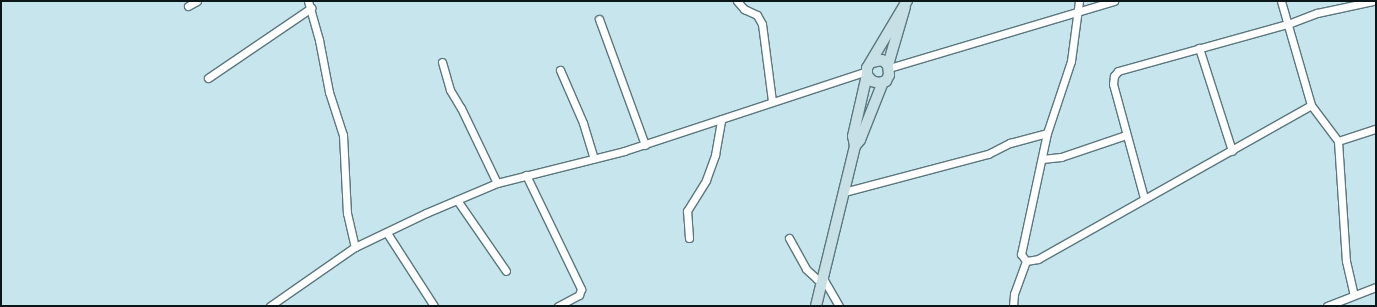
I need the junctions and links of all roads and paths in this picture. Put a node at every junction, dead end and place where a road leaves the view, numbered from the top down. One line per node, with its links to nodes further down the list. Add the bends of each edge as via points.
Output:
1 (197, 1): 8 (street)
2 (737, 1): 20 (street, via 744,9 757,15 762,24)
3 (1079, 1): 9 (street)
4 (1114, 1): 9 (street)
5 (1281, 1): 11 (street)
6 (1373, 1): 11 (street, via 1317,13)
7 (309, 5): 18 (street); 40 (street, via 329,92 343,135 347,213)
8 (188, 6)
9 (1080, 12): 15 (street); 24 (street, via 1071,61)
10 (599, 19): 27 (street)
11 (1288, 24): 12 (street); 21 (street)
12 (1199, 48): 25 (street, via 1118,71 1113,84); 29 (street)
13 (442, 62): 33 (street, via 450,90 462,108)
14 (872, 62): 15 (main road, via 882,60); 15 (main road, via 907,1); 17 (main road)
15 (889, 66): 19 (main road, via 888,78)
16 (560, 70): 30 (street, via 583,123)
17 (867, 73): 19 (main road, via 875,83); 20 (street); 28 (main road, via 853,136)
18 (208, 78)
19 (883, 82): 28 (main road, via 860,140)
20 (772, 100): 22 (street)
21 (1311, 105): 26 (street); 29 (street)
22 (722, 120): 27 (street); 38 (street, via 715,155 706,180 686,211)
23 (1376, 129): 26 (street)
24 (1047, 133): 31 (street); 34 (street, via 1010,143 988,154)
25 (1126, 135): 31 (street, via 1061,157); 35 (street)
26 (1338, 141): 45 (street, via 1346,261)
27 (645, 145): 30 (street)
28 (855, 146): 34 (main road)
29 (1232, 151): 35 (street)
30 (594, 158): 32 (street)
31 (1042, 159): 41 (street, via 1021,254)
32 (526, 175): 33 (street); 48 (street, via 581,289 579,295)
33 (497, 183): 36 (street)
34 (844, 192): 43 (main road)
35 (1144, 198): 41 (street, via 1038,259)
36 (457, 200): 37 (street); 42 (street)
37 (387, 233): 40 (street); 47 (street)
38 (689, 238)
39 (789, 238): 43 (street, via 806,269 817,279)
40 (355, 247): 46 (street)
41 (1026, 261): 51 (street, via 1014,294)
42 (506, 271)
43 (824, 280): 49 (main road); 50 (street)
44 (1376, 287): 45 (street)
45 (1354, 295): 52 (street)
46 (270, 306)
47 (434, 306)
48 (558, 306)
49 (816, 306)
50 (839, 306)
51 (1013, 306)
52 (1327, 306)

